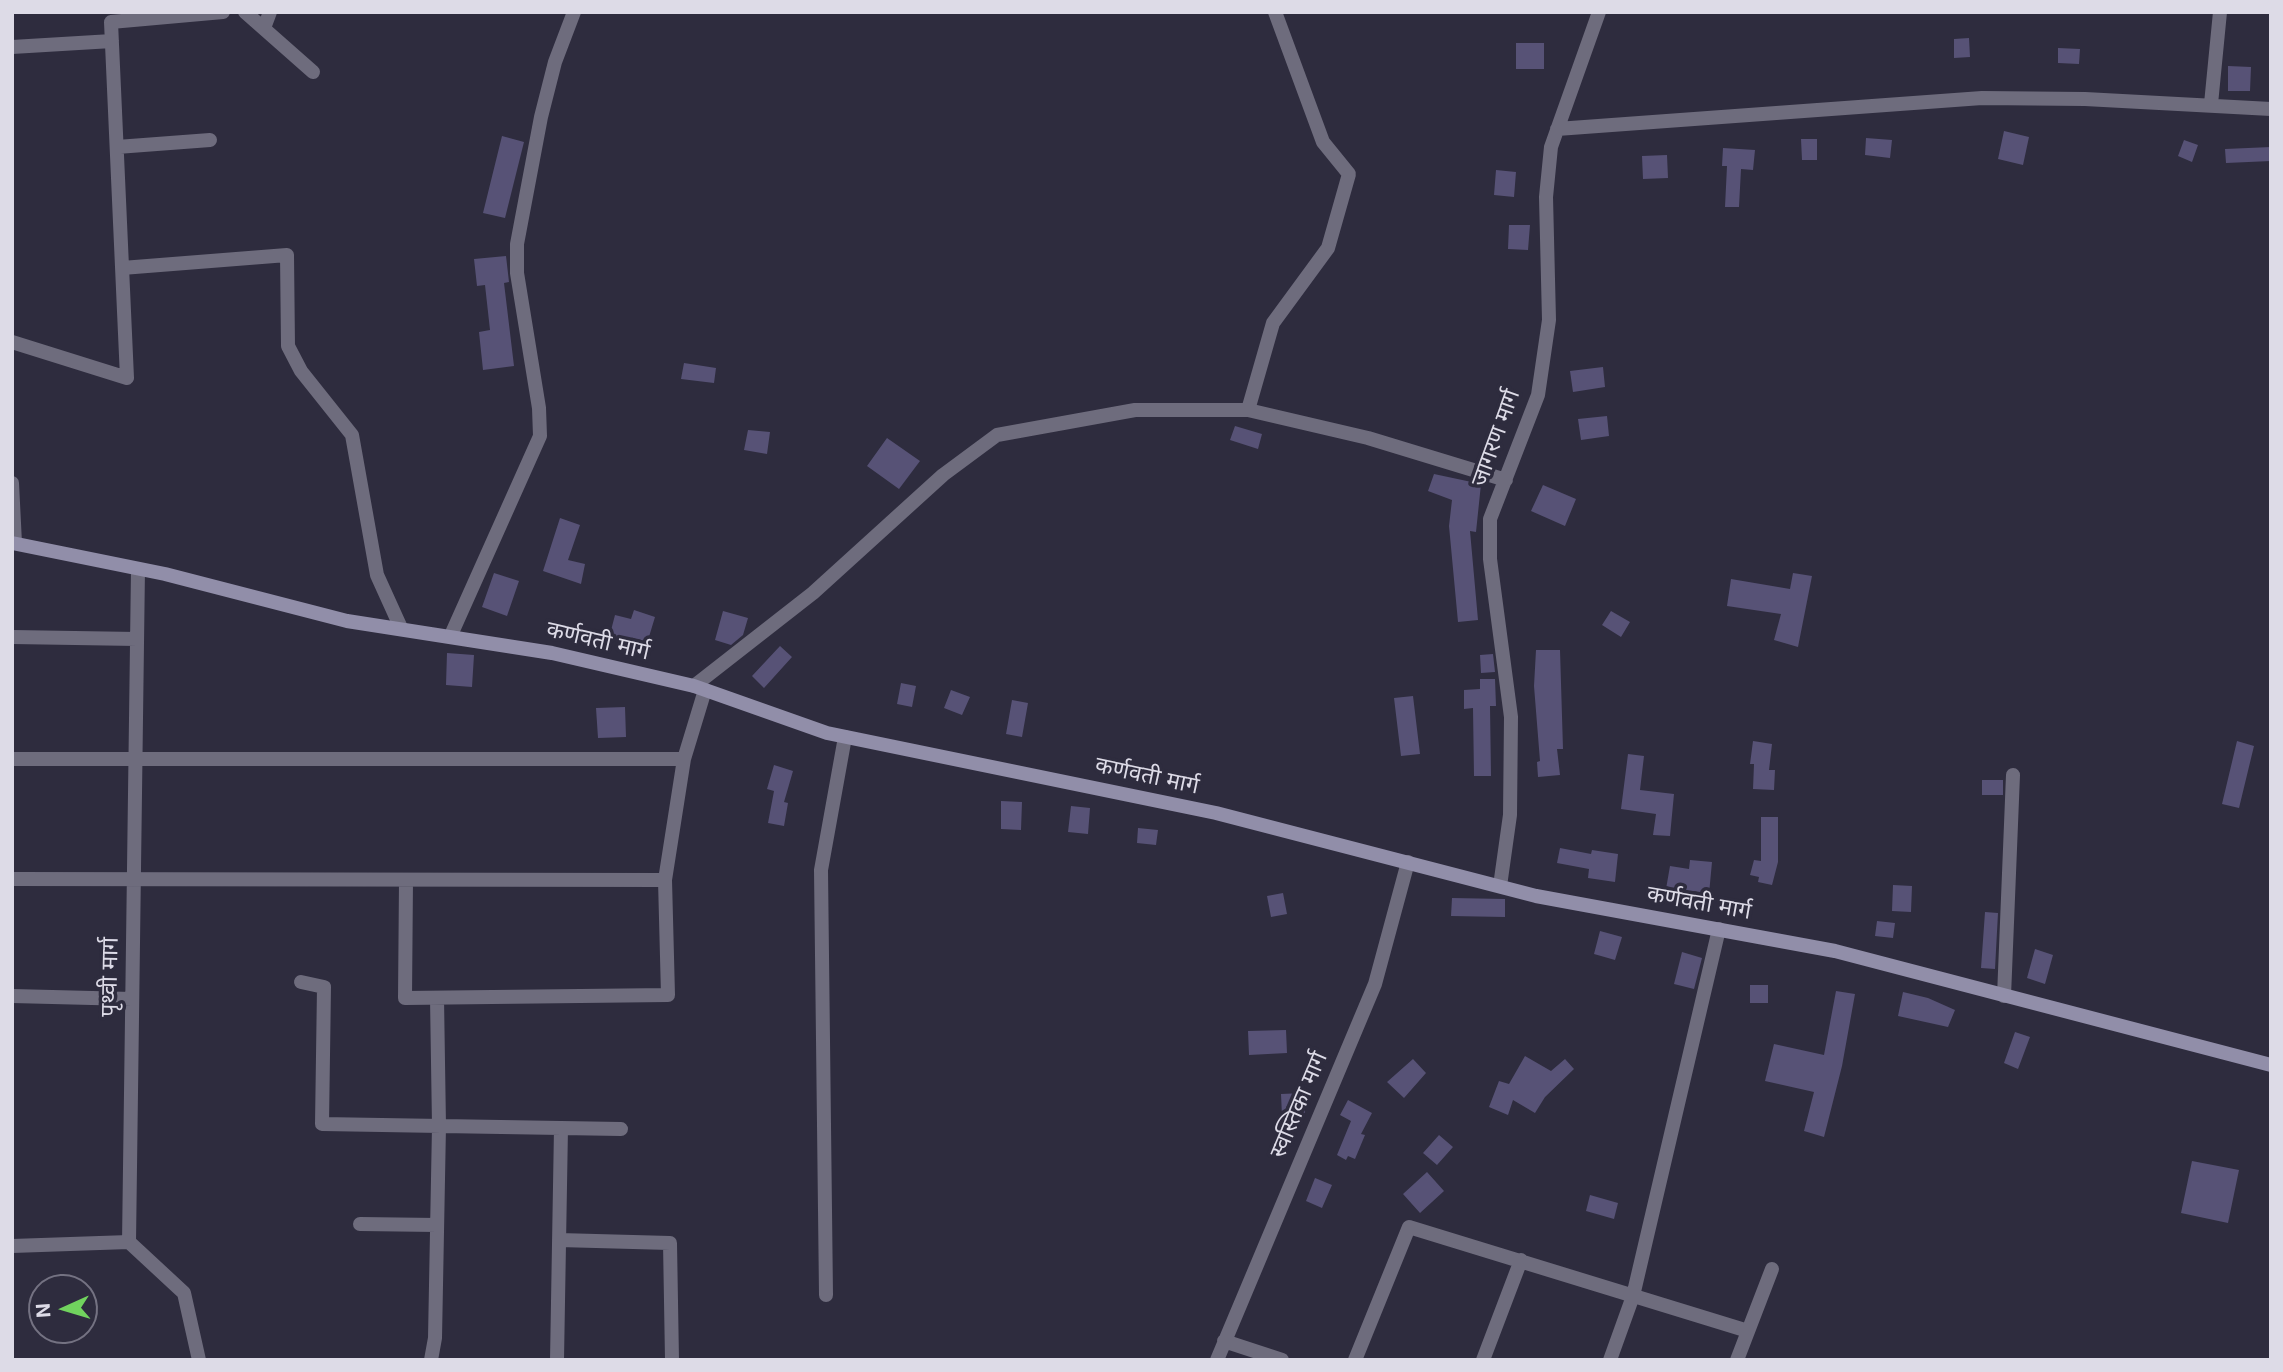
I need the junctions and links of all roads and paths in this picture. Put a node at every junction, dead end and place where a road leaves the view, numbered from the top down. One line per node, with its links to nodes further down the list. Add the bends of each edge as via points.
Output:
1 (223, 12): 9 (street, via 111,22)
2 (246, 12): 8 (street)
3 (270, 12): 8 (street)
4 (574, 12): 25 (street, via 541,117 517,244 517,274 540,436)
5 (1276, 12): 19 (street, via 1323,142 1349,174 1328,248 1273,323)
6 (1599, 12): 14 (street, जागरण मार्ग)
7 (2220, 12): 12 (street)
8 (264, 28): 11 (street)
9 (112, 41): 10 (street); 16 (street)
10 (12, 47)
11 (313, 72)
12 (2211, 104): 13 (street); 14 (street, via 1982,97)
13 (2271, 109)
14 (1557, 129): 20 (street, जागरण मार्ग, via 1546,197 1549,320 1538,395)
15 (210, 140): 16 (street)
16 (117, 147): 17 (street)
17 (122, 268): 18 (street, via 127,378); 24 (street, via 287,255 288,346 301,371 352,435 377,575)
18 (12, 342)
19 (1248, 410): 20 (street, via 1368,438); 28 (street, via 1135,410 997,435 943,475)
20 (1506, 480): 39 (street, जागरण मार्ग, via 1490,519 1511,717 1510,815)
21 (12, 483): 22 (street)
22 (14, 543): 23 (main road, कर्णवती मार्ग)
23 (138, 569): 24 (main road, कर्णवती मार्ग, via 347,621); 27 (street, पृथ्वी मार्ग)
24 (401, 628): 25 (main road, कर्णवती मार्ग)
25 (451, 635): 28 (main road, कर्णवती मार्ग)
26 (12, 637): 27 (street)
27 (137, 639): 31 (street, पृथ्वी मार्ग)
28 (700, 688): 29 (main road, कर्णवती मार्ग); 32 (street)
29 (845, 737): 34 (main road, कर्णवती मार्ग, via 1216,813); 57 (street, via 821,870)
30 (12, 759): 31 (street)
31 (135, 759): 32 (street); 37 (street, पृथ्वी मार्ग)
32 (684, 759): 36 (street)
33 (2013, 775): 43 (street)
34 (1408, 863): 39 (main road, कर्णवती मार्ग); 60 (street, स्वस्तिका मार्ग, via 1375,984)
35 (12, 879): 37 (street)
36 (664, 880): 38 (street); 44 (street, via 668,995)
37 (134, 881): 38 (street); 45 (street, पृथ्वी मार्ग)
38 (406, 881): 44 (street, via 405,998)
39 (1500, 886): 40 (main road, कर्णवती मार्ग)
40 (1718, 929): 43 (main road, कर्णवती मार्ग, via 1835,951); 58 (street)
41 (301, 982): 47 (street, via 324,987 321,1124)
42 (12, 996): 45 (street)
43 (2004, 996): 46 (main road, कर्णवती मार्ग)
44 (438, 998): 47 (street)
45 (132, 999): 53 (street, पृथ्वी मार्ग)
46 (2271, 1065)
47 (439, 1126): 48 (street); 51 (street)
48 (561, 1128): 49 (street); 52 (street)
49 (621, 1129)
50 (360, 1224): 51 (street)
51 (437, 1226): 62 (street)
52 (559, 1240): 63 (street); 64 (street, via 670,1244)
53 (129, 1241): 54 (street); 61 (street, via 184,1293)
54 (12, 1246)
55 (1521, 1260): 58 (street); 67 (street, via 1409,1227); 68 (street)
56 (1772, 1269): 59 (street)
57 (826, 1295)
58 (1633, 1296): 59 (street); 69 (street)
59 (1748, 1331): 70 (street)
60 (1224, 1342): 65 (street, स्वस्तिका मार्ग); 66 (street)
61 (199, 1360)
62 (431, 1360)
63 (557, 1360)
64 (672, 1360)
65 (1217, 1360)
66 (1282, 1360)
67 (1355, 1360)
68 (1483, 1360)
69 (1610, 1360)
70 (1737, 1360)

